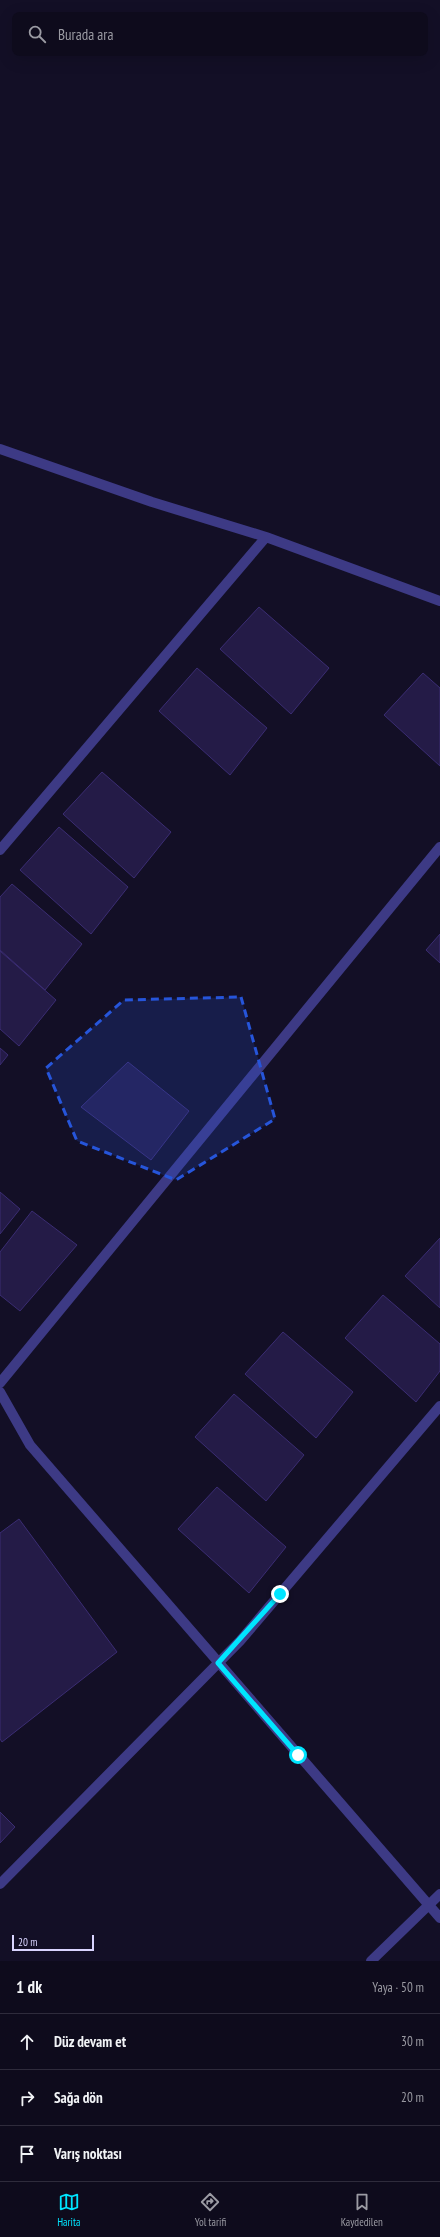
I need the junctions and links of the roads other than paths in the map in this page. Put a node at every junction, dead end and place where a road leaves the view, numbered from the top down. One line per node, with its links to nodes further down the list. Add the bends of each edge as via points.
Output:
1 (0, 449): 2 (street, via 152,502)
2 (266, 537): 3 (street); 5 (street)
3 (440, 601)
4 (440, 846): 6 (street)
5 (0, 850)
6 (0, 1383)
7 (0, 1392): 9 (street, via 30,1445)
8 (440, 1406): 9 (street)
9 (218, 1663): 10 (street); 12 (street)
10 (0, 1884)
11 (440, 1894): 12 (street)
12 (429, 1906): 13 (street); 14 (street)
13 (440, 1918)
14 (372, 1961)

